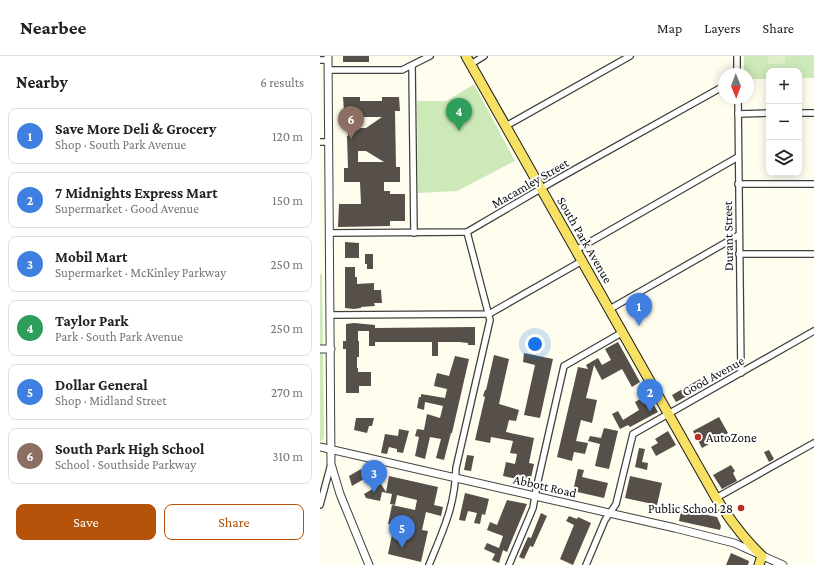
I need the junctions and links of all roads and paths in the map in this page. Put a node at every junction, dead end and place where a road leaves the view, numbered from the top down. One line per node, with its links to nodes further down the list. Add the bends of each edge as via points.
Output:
1 (430, 56): 8 (street)
2 (484, 56): 7 (street)
3 (630, 56): 17 (street)
4 (737, 56): 9 (street)
5 (328, 58): 6 (street); 10 (street)
6 (320, 60)
7 (468, 60): 17 (main road, South Park Avenue)
8 (412, 66): 10 (street, via 402,70); 26 (street)
9 (737, 68)
10 (329, 70): 19 (street)
11 (718, 89): 23 (street, Macamley Street)
12 (738, 104): 16 (street, Durant Street)
13 (766, 113): 16 (street)
14 (802, 113): 15 (street)
15 (814, 113)
16 (738, 114): 20 (street, Durant Street)
17 (506, 126): 23 (main road, South Park Avenue)
18 (320, 142): 19 (street)
19 (329, 142): 25 (street)
20 (738, 157): 21 (street, Durant Street); 28 (street)
21 (738, 184): 22 (street); 27 (street, Durant Street)
22 (814, 184)
23 (541, 189): 24 (street, Macamley Street); 28 (main road, South Park Avenue)
24 (467, 232): 26 (street, Macamley Street); 33 (street)
25 (330, 233): 26 (street, Macamley Street); 34 (street)
26 (414, 233)
27 (739, 235): 29 (street, Durant Street); 32 (street)
28 (576, 250): 31 (main road, South Park Avenue)
29 (739, 254): 30 (street); 39 (street, Durant Street)
30 (814, 254)
31 (582, 261): 32 (main road, South Park Avenue); 33 (street)
32 (610, 309): 36 (main road, South Park Avenue)
33 (489, 314): 34 (street); 45 (street, via 490,320)
34 (331, 315): 38 (street)
35 (814, 331): 39 (street, Good Avenue)
36 (623, 332): 40 (main road, South Park Avenue); 46 (street, via 564,366 536,485)
37 (320, 349): 38 (street)
38 (331, 349): 43 (street)
39 (740, 373): 40 (street, Good Avenue)
40 (668, 414): 47 (main road, South Park Avenue); 49 (street, Good Avenue, via 633,434 616,504)
41 (814, 443): 47 (street)
42 (320, 447): 43 (street, Abbott Road)
43 (330, 449): 44 (street); 45 (street, Abbott Road)
44 (331, 464): 48 (street); 51 (street, via 340,494)
45 (455, 478): 46 (street, Abbott Road); 52 (street, via 449,517)
46 (536, 496): 49 (street, Abbott Road); 53 (street)
47 (716, 498): 50 (main road, South Park Avenue, via 729,520)
48 (320, 505)
49 (609, 513): 50 (street, Abbott Road, via 734,544); 54 (street, Good Avenue)
50 (761, 561): 55 (street, South Park Avenue)
51 (369, 565)
52 (429, 565)
53 (509, 565)
54 (586, 565)
55 (783, 565)

